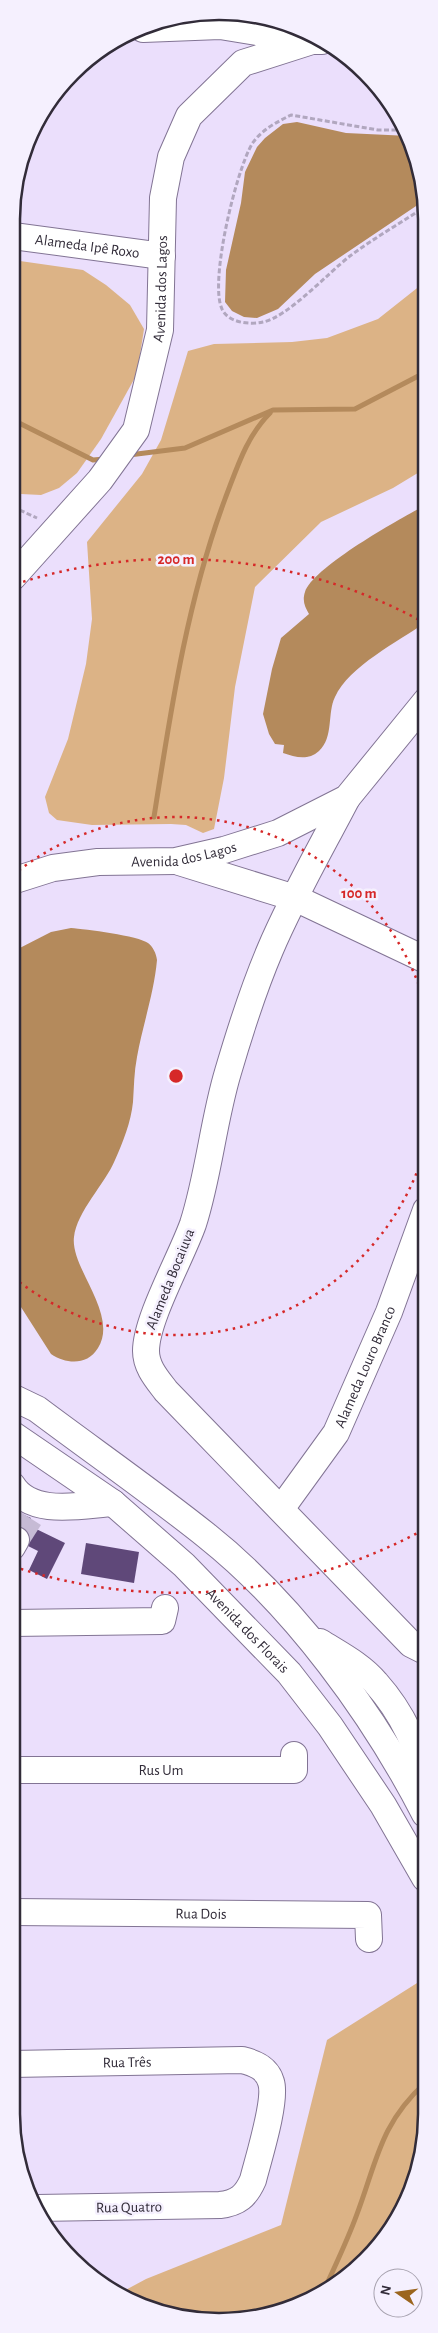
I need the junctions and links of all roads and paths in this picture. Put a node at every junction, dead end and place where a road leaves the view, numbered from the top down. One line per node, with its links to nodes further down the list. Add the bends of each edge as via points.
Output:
1 (220, 26): 2 (street); 3 (street); 5 (street)
2 (161, 29)
3 (303, 39)
4 (311, 43): 5 (street, Avenida dos Lagos)
5 (243, 63): 9 (street, Avenida dos Lagos, via 189,116 171,157 163,198)
6 (396, 130): 7 (path, via 378,130 291,115 263,132 253,143 237,183 222,252 218,297 222,311 229,318 248,323 264,322 281,314 350,256)
7 (418, 211)
8 (20, 237): 9 (street, Alameda Ipê Roxo)
9 (162, 256): 12 (street, Avenida dos Lagos, via 160,330 136,430 100,480)
10 (20, 510): 11 (path)
11 (40, 520)
12 (20, 569)
13 (418, 711): 14 (street, Avenida dos Lagos)
14 (347, 798): 15 (street, Avenida dos Lagos, via 278,833); 17 (street, Avenida dos Lagos)
15 (176, 861): 16 (street, Avenida dos Lagos, via 98,862 53,868); 17 (street)
16 (20, 878)
17 (295, 898): 18 (street); 26 (street, Alameda Bocaiuva, via 270,951 227,1074 204,1185 148,1336 146,1352 149,1366 166,1391)
18 (418, 956)
19 (418, 1232): 26 (street, Alameda Louro Branco, via 389,1312 336,1433)
20 (20, 1394): 22 (street)
21 (20, 1401): 22 (street)
22 (37, 1409): 27 (street)
23 (20, 1439): 25 (street, Avenida dos Florais)
24 (20, 1495): 25 (street, via 34,1510)
25 (113, 1503): 28 (street, Avenida dos Florais)
26 (281, 1509): 32 (street, Alameda Bocaiuva, via 411,1644)
27 (208, 1536): 28 (street); 31 (street)
28 (184, 1565): 37 (street, Avenida dos Florais, via 289,1673 330,1726 383,1805)
29 (165, 1608): 30 (street, via 162,1621)
30 (20, 1623)
31 (304, 1632): 34 (street, via 354,1663 376,1682 401,1718); 36 (street, via 358,1701)
32 (418, 1648)
33 (294, 1754): 35 (street, Rus Um, via 294,1770)
34 (418, 1756)
35 (20, 1770)
36 (418, 1800)
37 (418, 1866)
38 (20, 1912): 39 (street, Rua Dois, via 368,1915)
39 (369, 1939)
40 (20, 2064): 41 (street, Rua Três, via 242,2060 254,2063 267,2073 273,2095 250,2188 240,2199)
41 (220, 2205): 42 (street, Rua Quatro)
42 (44, 2208)

